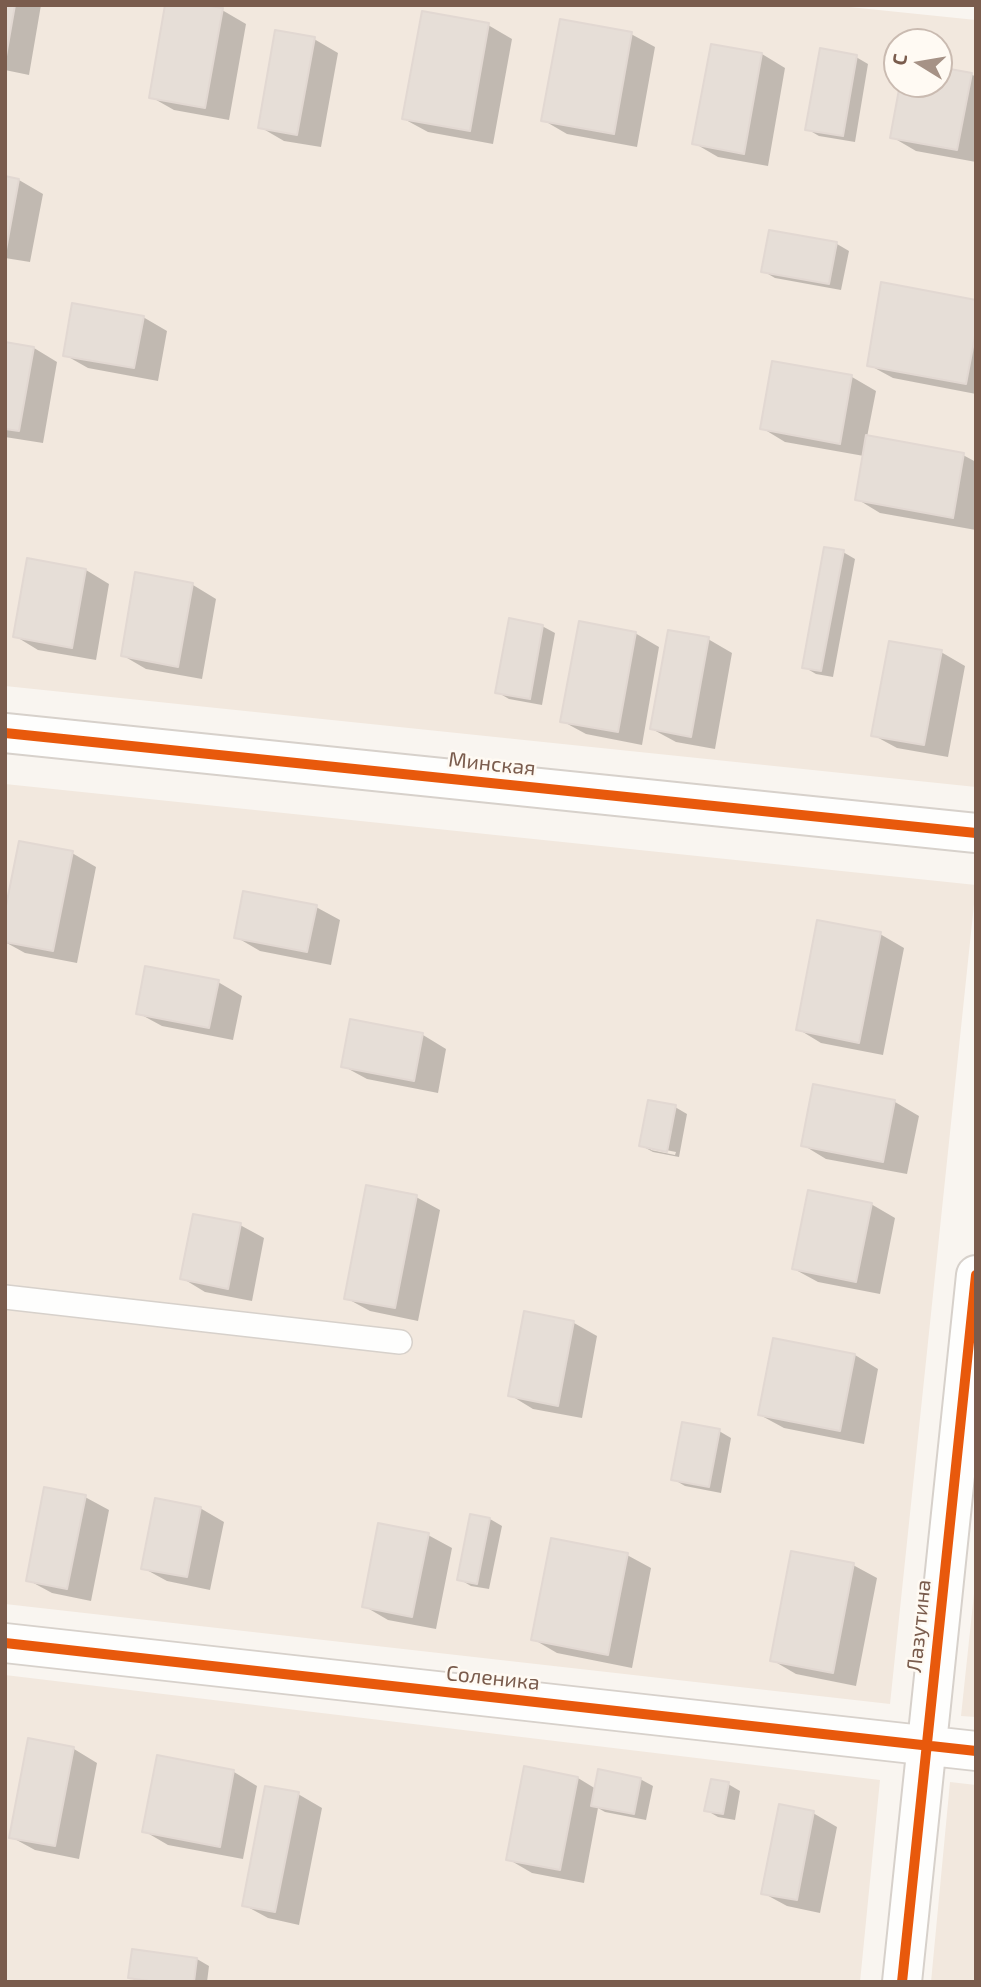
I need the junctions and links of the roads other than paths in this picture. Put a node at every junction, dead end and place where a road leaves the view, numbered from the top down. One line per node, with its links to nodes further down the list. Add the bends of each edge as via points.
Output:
1 (5, 733): 2 (street, Минская)
2 (976, 833)
3 (976, 1275): 7 (street, Лазутина)
4 (5, 1297): 5 (lane)
5 (400, 1342)
6 (5, 1643): 7 (street, Соленика)
7 (926, 1745): 8 (street, Соленика); 9 (street, Лазутина)
8 (976, 1751)
9 (902, 1982)

